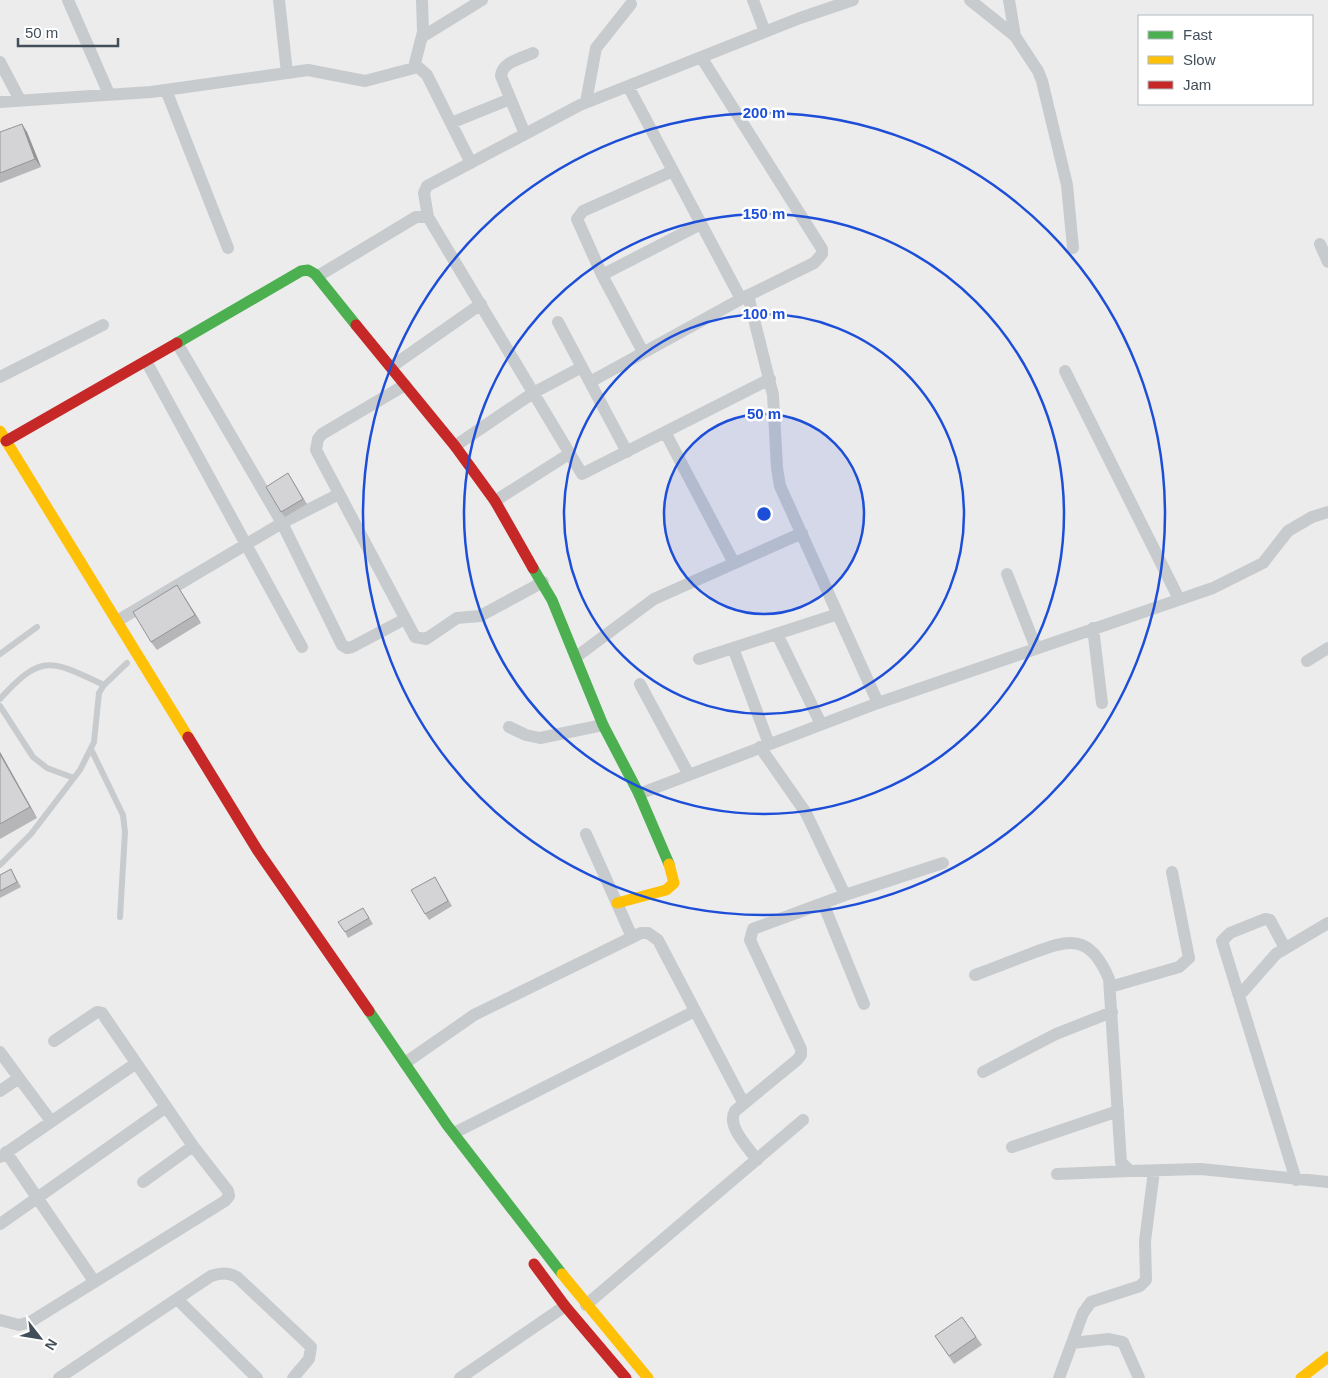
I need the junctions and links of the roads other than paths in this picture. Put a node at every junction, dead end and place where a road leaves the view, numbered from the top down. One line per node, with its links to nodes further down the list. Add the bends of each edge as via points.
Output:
1 (68, 0): 20 (street)
2 (279, 0): 17 (street)
3 (422, 0): 12 (street)
4 (482, 0): 12 (street)
5 (753, 0): 10 (street)
6 (853, 0): 10 (street)
7 (970, 0): 11 (street)
8 (1008, 0): 11 (street)
9 (632, 4): 24 (street, via 596,48)
10 (765, 32): 14 (street)
11 (1015, 36): 33 (street, via 1042,81 1067,185)
12 (422, 37): 16 (street)
13 (533, 53): 21 (street, via 501,70)
14 (701, 57): 18 (street); 37 (street, via 822,250 820,259 814,263)
15 (0, 62): 22 (street)
16 (414, 68): 17 (street, via 365,81 316,70); 25 (street, via 423,69)
17 (287, 73): 19 (street)
18 (628, 86): 24 (street); 28 (street)
19 (166, 90): 20 (street); 32 (street)
20 (110, 94): 22 (street)
21 (510, 99): 25 (street); 26 (street)
22 (20, 100): 23 (street)
23 (0, 102)
24 (586, 102): 26 (street)
25 (451, 123): 27 (street)
26 (525, 134): 27 (street)
27 (471, 163): 29 (street, via 424,189)
28 (673, 171): 30 (street); 35 (street, via 579,214 578,224)
29 (428, 217): 36 (street, via 416,217); 38 (street)
30 (701, 224): 35 (street); 37 (street)
31 (1320, 244): 34 (street)
32 (228, 248)
33 (1073, 248)
34 (1328, 262)
35 (602, 275): 42 (street)
36 (318, 276): 41 (main road, via 308,270 301,271); 44 (main road)
37 (745, 297): 42 (street); 48 (street)
38 (481, 304): 44 (street); 51 (street)
39 (558, 322): 45 (street)
40 (103, 324): 47 (street)
41 (178, 343): 43 (main road); 60 (street)
42 (643, 352): 49 (street)
43 (146, 361): 53 (main road); 62 (street)
44 (391, 367): 50 (main road)
45 (582, 367): 49 (street); 51 (street)
46 (1065, 371): 66 (street)
47 (0, 377)
48 (770, 379): 52 (street); 61 (street, via 780,486)
49 (590, 382): 55 (street)
50 (405, 385): 54 (main road); 57 (street, via 318,439 316,450)
51 (533, 393): 54 (street); 56 (street)
52 (665, 432): 55 (street); 63 (street)
53 (3, 436): 69 (main road)
54 (455, 446): 58 (main road)
55 (627, 452): 56 (street, via 582,474)
56 (569, 454): 58 (street)
57 (339, 494): 60 (street); 68 (street)
58 (495, 501): 65 (main road)
59 (1328, 512): 66 (street, via 1288,531 1263,563 1212,588)
60 (282, 523): 62 (street); 68 (street, via 342,645 352,647)
61 (802, 533): 63 (street); 67 (street)
62 (246, 544): 69 (street); 73 (street)
63 (734, 563): 78 (street, via 654,599)
64 (1008, 574): 75 (street)
65 (543, 582): 68 (street, via 480,616 457,618 426,639 415,637); 78 (main road)
66 (1178, 599): 71 (street)
67 (838, 614): 72 (street); 85 (street)
68 (405, 619)
69 (117, 621): 116 (main road, via 258,851)
70 (36, 628): 77 (lane)
71 (1093, 628): 75 (street); 86 (street)
72 (777, 634): 74 (street); 89 (street)
73 (302, 647)
74 (733, 648): 79 (street); 92 (street)
75 (1036, 648): 85 (street)
76 (1328, 648): 80 (street)
77 (0, 654)
78 (576, 657): 90 (main road)
79 (698, 659)
80 (1307, 661)
81 (127, 663): 83 (lane)
82 (640, 684): 94 (street)
83 (104, 685): 84 (lane, via 64,667 46,664 32,668); 93 (lane, via 99,693)
84 (0, 699)
85 (878, 702): 89 (street)
86 (1102, 703)
87 (0, 706): 95 (lane, via 33,758 47,768)
88 (159, 713): 126 (main road, via 260,871)
89 (821, 724): 92 (street)
90 (603, 725): 91 (street, via 540,738); 96 (main road)
91 (509, 727)
92 (764, 746): 94 (street); 101 (street, via 806,813)
93 (91, 749): 95 (lane); 104 (lane, via 123,815)
94 (689, 775): 96 (street)
95 (74, 778): 99 (lane, via 31,834)
96 (639, 794): 102 (main road, via 674,883 666,890)
97 (586, 834): 102 (street)
98 (943, 863): 101 (street)
99 (0, 865)
100 (1172, 872): 109 (street, via 1189,958 1179,966)
101 (845, 895): 103 (street)
102 (617, 903): 106 (street)
103 (823, 903): 111 (street); 121 (street, via 759,926 750,934 801,1055)
104 (120, 917)
105 (1328, 923): 107 (street)
106 (632, 937): 112 (street, via 648,933 658,940); 116 (street, via 474,1015)
107 (1285, 948): 110 (street); 110 (street, via 1266,918 1223,939 1221,945)
108 (975, 975): 109 (street, via 1068,942 1088,948 1096,956 1103,965)
109 (1110, 987): 113 (street)
110 (1239, 996): 135 (street)
111 (864, 1004)
112 (695, 1011): 121 (street); 127 (street)
113 (1112, 1012): 118 (street, via 1056,1034); 123 (street)
114 (54, 1041): 117 (street, via 97,1012 102,1013)
115 (0, 1052): 119 (street)
116 (405, 1063): 127 (main road)
117 (135, 1064): 122 (street); 125 (street)
118 (983, 1072)
119 (19, 1078): 120 (street); 125 (street)
120 (0, 1091)
121 (744, 1104): 131 (street, via 735,1111 732,1121)
122 (166, 1107): 128 (street); 138 (street)
123 (1118, 1110): 129 (street); 132 (street, via 1121,1162)
124 (804, 1120): 131 (street)
125 (51, 1121): 130 (street)
126 (436, 1130)
127 (454, 1133): 143 (main road)
128 (193, 1146): 136 (street); 141 (street, via 229,1196)
129 (1012, 1147)
130 (3, 1154): 138 (street)
131 (757, 1160): 143 (street)
132 (1130, 1171): 133 (street); 134 (street)
133 (1154, 1171): 135 (street, via 1202,1169); 146 (street, via 1144,1241 1146,1280 1140,1286 1091,1302 1083,1313)
134 (1057, 1174)
135 (1296, 1180): 137 (street)
136 (143, 1182)
137 (1328, 1182)
138 (37, 1198): 139 (street); 141 (street)
139 (0, 1224)
140 (530, 1258): 144 (main road)
141 (94, 1281): 145 (street, via 30,1322 19,1325)
142 (177, 1299): 149 (street); 150 (street); 151 (street, via 211,1276 220,1273 237,1278 311,1348 309,1359)
143 (586, 1305): 154 (main road)
144 (565, 1306): 152 (street); 153 (main road)
145 (0, 1320)
146 (1072, 1343): 155 (street); 156 (street, via 1109,1339 1123,1342)
147 (1328, 1357): 148 (main road)
148 (1308, 1376)
149 (59, 1378)
150 (257, 1378)
151 (292, 1378)
152 (460, 1378)
153 (626, 1378)
154 (648, 1378)
155 (1059, 1378)
156 (1140, 1378)

